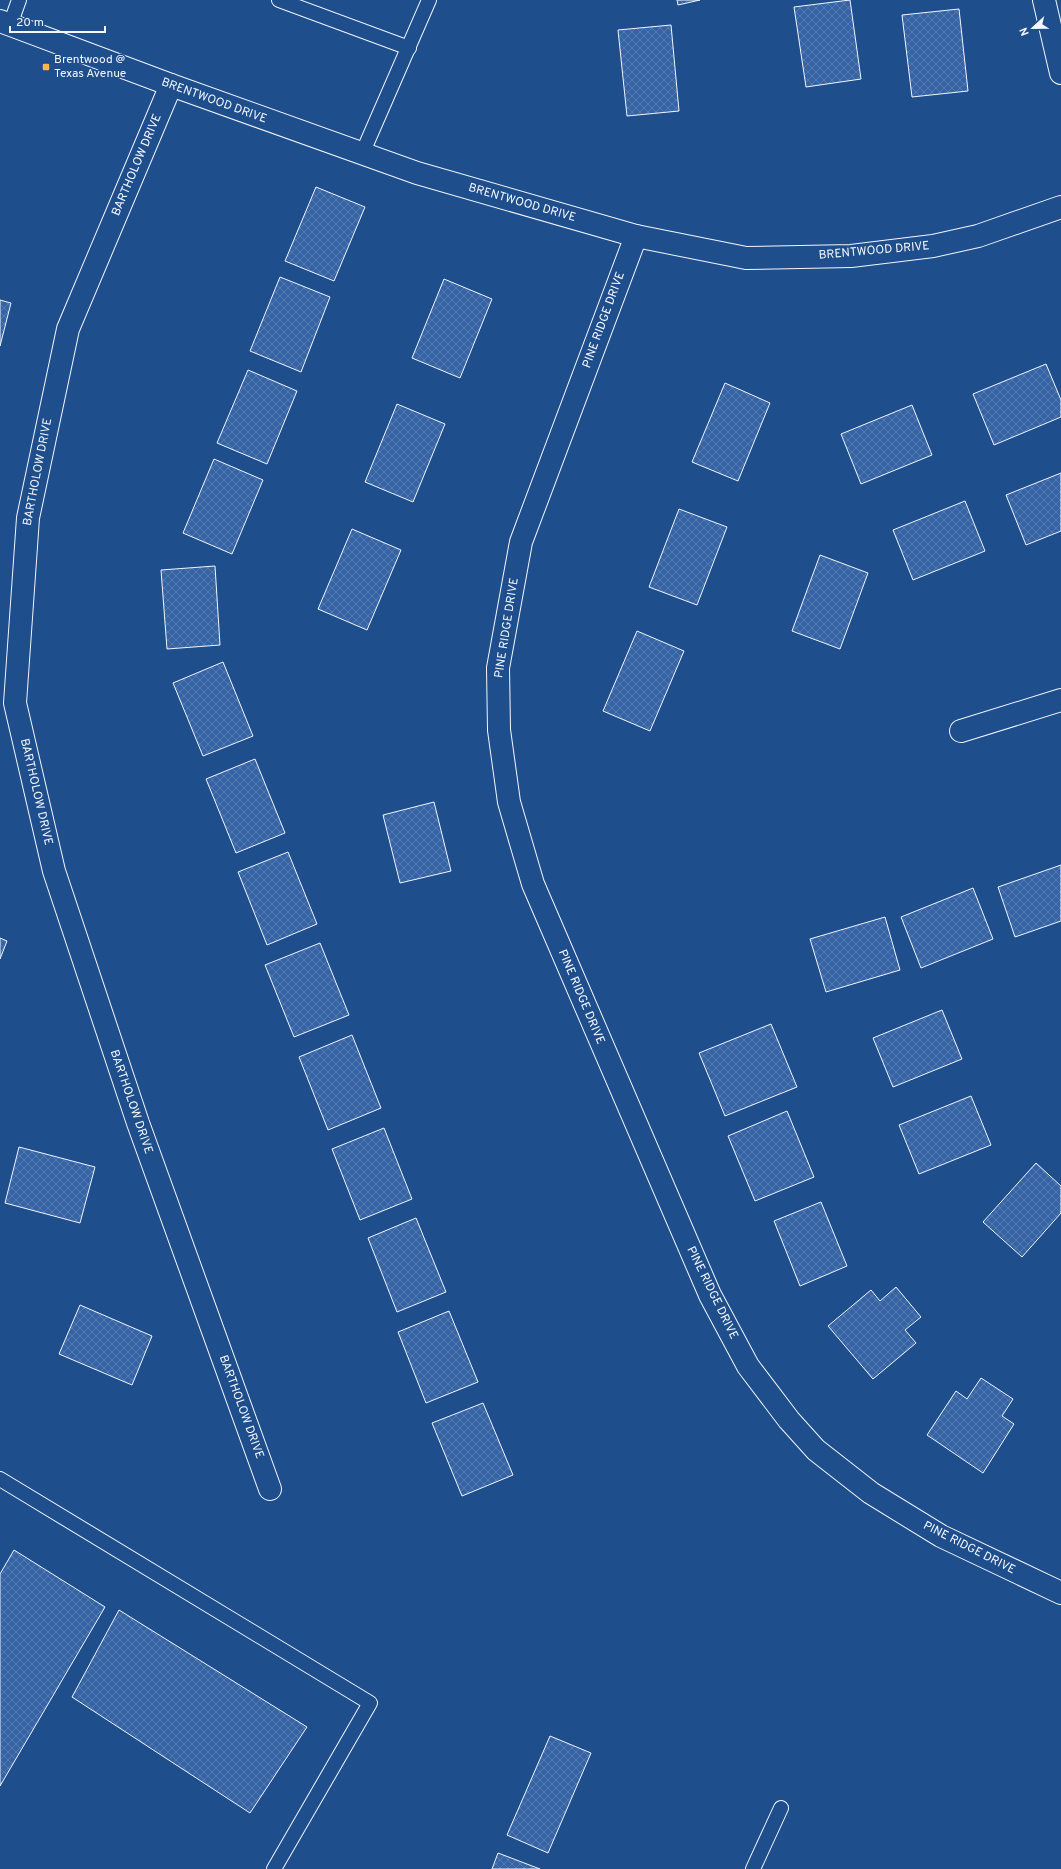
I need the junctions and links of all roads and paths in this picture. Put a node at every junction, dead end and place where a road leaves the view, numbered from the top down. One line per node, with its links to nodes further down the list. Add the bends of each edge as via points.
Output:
1 (19, 0): 5 (lane)
2 (279, 0): 6 (lane)
3 (429, 0): 6 (lane)
4 (1044, 0): 7 (street)
5 (5, 23): 8 (street, BRENTWOOD DRIVE)
6 (409, 48): 9 (lane)
7 (1061, 73)
8 (171, 85): 9 (street, BRENTWOOD DRIVE); 15 (street, BARTHOLOW DRIVE, via 68,329 28,518 15,703 56,878 138,1123)
9 (362, 154): 11 (street, BRENTWOOD DRIVE, via 417,173)
10 (1061, 207): 11 (street, BRENTWOOD DRIVE, via 978,236 933,246 851,256 746,258)
11 (636, 236): 16 (street, PINE RIDGE DRIVE, via 521,542 498,668 498,730 509,802 532,884 710,1295 748,1366 789,1420 816,1450 871,1493 941,1536)
12 (1061, 700): 13 (street)
13 (961, 731)
14 (0, 1480): 18 (lane, via 370,1703)
15 (270, 1489)
16 (1061, 1593)
17 (781, 1808): 19 (lane)
18 (274, 1869)
19 (753, 1869)

